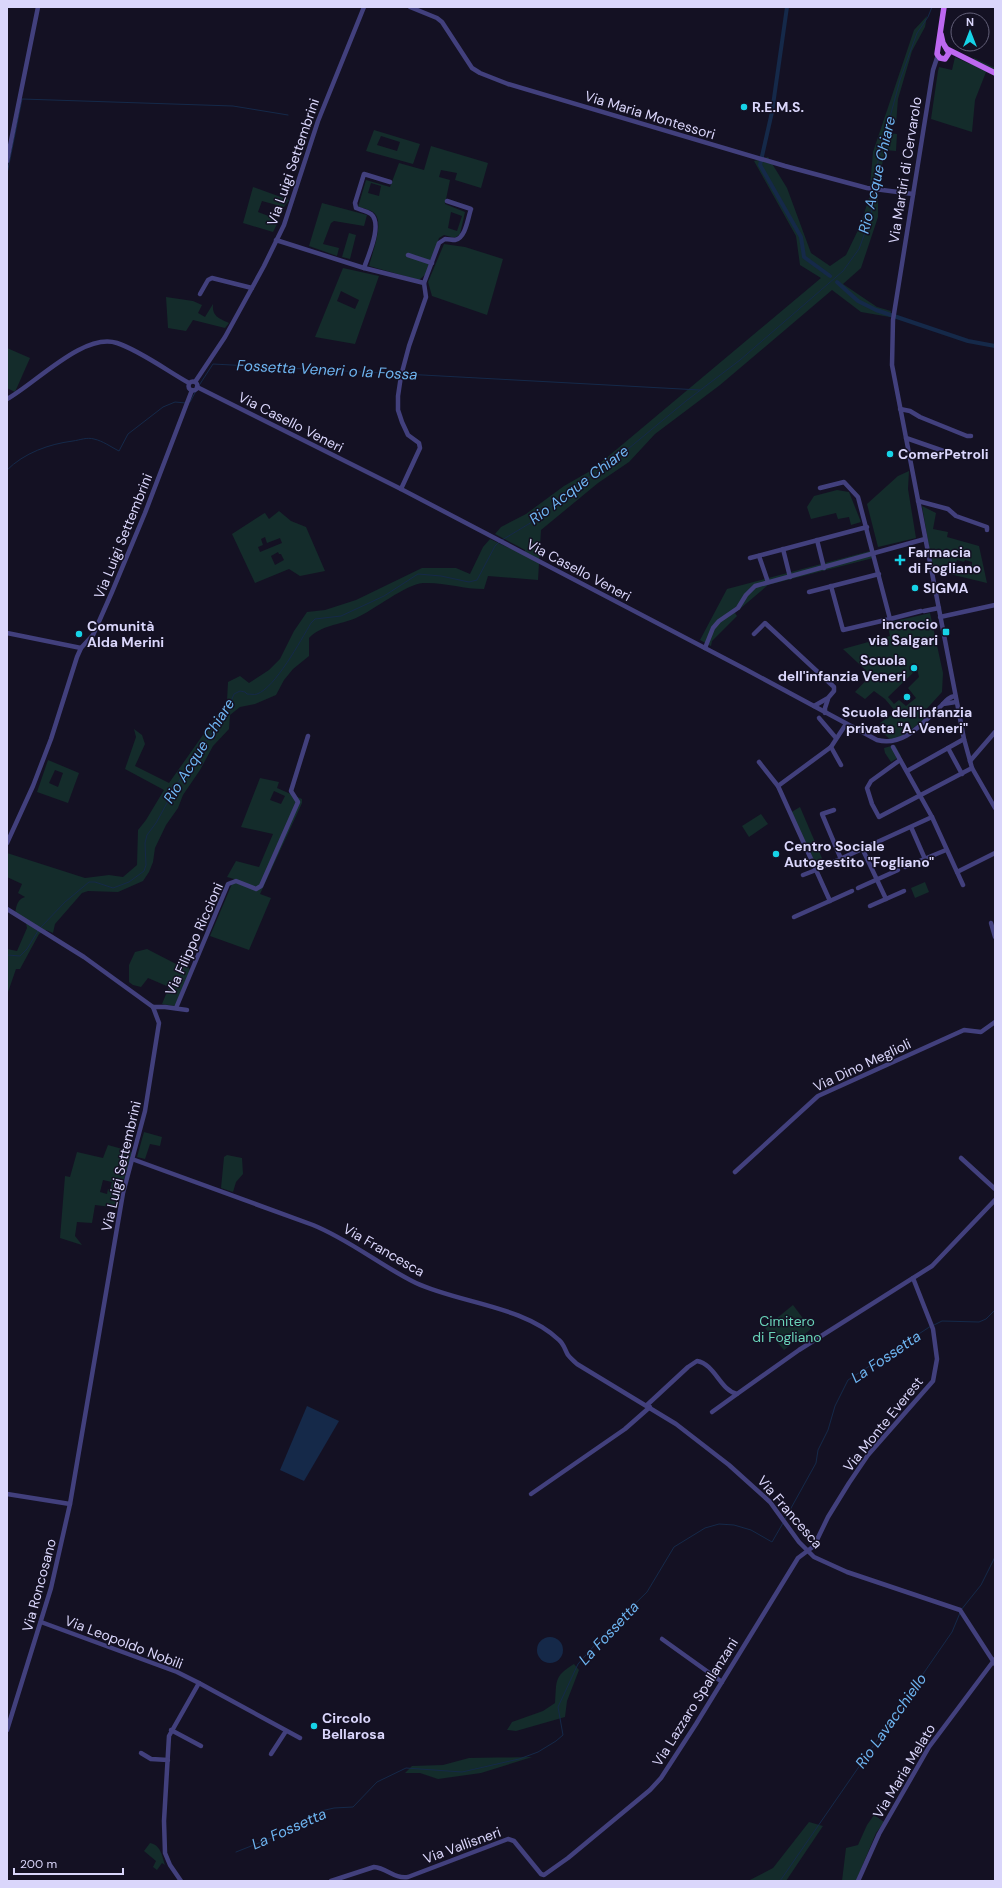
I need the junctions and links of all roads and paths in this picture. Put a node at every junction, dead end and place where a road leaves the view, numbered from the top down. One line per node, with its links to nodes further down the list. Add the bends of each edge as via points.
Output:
1 (38, 7): 12 (street)
2 (364, 7): 16 (street, Via Luigi Settembrini, via 318,121 288,214)
3 (410, 7): 14 (street, Via Maria Montessori, via 442,22 472,68 480,73 762,159 870,189)
4 (944, 7): 5 (main road, Via Martiri di Cervarolo)
5 (941, 34): 6 (main road, Via Martiri di Cervarolo); 7 (main road, Via Martiri di Cervarolo)
6 (947, 48): 7 (main road, via 943,47); 8 (main road); 9 (main road, Via Martiri di Cervarolo)
7 (938, 52): 9 (main road, via 940,58); 11 (street, Via Martiri di Cervarolo)
8 (959, 54): 9 (main road); 10 (main road)
9 (946, 57): 11 (street, Via Martiri di Cervarolo)
10 (995, 73)
11 (933, 74): 14 (street, Via Martiri di Cervarolo)
12 (7, 161)
13 (390, 182): 19 (street, via 364,174 355,200 356,208 371,214 376,223)
14 (913, 194): 28 (street, Via Martiri di Cervarolo, via 893,320 891,349)
15 (447, 201): 18 (street, via 471,209 463,234 456,240 441,240)
16 (276, 240): 19 (street); 21 (street, Via Luigi Settembrini)
17 (408, 255): 18 (street)
18 (432, 263): 20 (street)
19 (364, 268): 20 (street)
20 (424, 283): 33 (street, via 426,297 401,376 398,401 404,428 420,448)
21 (252, 288): 22 (street, via 212,278 208,279); 23 (street, Via Luigi Settembrini)
22 (200, 294)
23 (195, 382): 24 (street); 25 (street)
24 (189, 384): 26 (street); 27 (street, via 125,346 100,341 80,349)
25 (198, 388): 26 (street); 33 (street, Via Casello Veneri)
26 (192, 390): 55 (street, Via Luigi Settembrini, via 112,592 93,634)
27 (7, 399)
28 (900, 409): 29 (street); 30 (street, Via Martiri di Cervarolo)
29 (971, 436)
30 (906, 438): 31 (street); 34 (street, Via Martiri di Cervarolo)
31 (958, 456)
32 (820, 488): 35 (street, via 841,482 846,484 858,497)
33 (401, 489): 56 (street, Via Casello Veneri)
34 (918, 502): 36 (street, via 948,509 956,516 987,527); 37 (street, Via Martiri di Cervarolo)
35 (867, 527): 38 (street); 40 (street)
36 (987, 530)
37 (925, 539): 40 (street); 50 (street, Via Martiri di Cervarolo)
38 (817, 540): 39 (street); 43 (street)
39 (783, 549): 41 (street); 45 (street)
40 (873, 552): 43 (street); 44 (street)
41 (759, 556): 42 (street); 46 (street)
42 (750, 558)
43 (824, 568): 45 (street)
44 (878, 574): 47 (street); 52 (street)
45 (790, 577): 46 (street)
46 (768, 582): 56 (street, via 755,586 738,608 719,621 711,631)
47 (831, 586): 48 (street); 52 (street, via 843,630)
48 (810, 592)
49 (995, 605): 51 (street)
50 (939, 608): 51 (street, Via Martiri di Cervarolo); 52 (street)
51 (940, 617): 57 (street, Via Martiri di Cervarolo)
52 (890, 619)
53 (7, 633): 55 (street)
54 (754, 634): 58 (street, via 765,623 834,687)
55 (81, 648): 85 (street, Via Luigi Settembrini, via 51,739)
56 (705, 648): 61 (street, Via Casello Veneri)
57 (955, 696): 59 (street, Via Martiri di Cervarolo); 60 (street, Via Casello Veneri)
58 (828, 698): 61 (street); 62 (street)
59 (956, 702): 60 (street); 68 (street, Via Martiri di Cervarolo)
60 (943, 704): 64 (street, Via Casello Veneri, via 897,741 877,740)
61 (814, 706): 62 (street, Via Casello Veneri)
62 (825, 713): 64 (street, Via Casello Veneri)
63 (819, 718): 67 (street)
64 (846, 724): 67 (street)
65 (995, 732): 73 (street)
66 (308, 736): 109 (street, Via Filippo Riccioni, via 291,790 298,802 261,886 256,890 236,881 228,884)
67 (836, 738): 69 (street)
68 (964, 739): 71 (street); 73 (street, Via Martiri di Cervarolo)
69 (831, 747): 75 (street); 79 (street)
70 (893, 747): 72 (street)
71 (948, 748): 77 (street); 78 (street)
72 (900, 760): 77 (street); 80 (street, via 871,781 867,788 879,817)
73 (970, 761): 76 (street, Via Martiri di Cervarolo)
74 (759, 762): 79 (street)
75 (841, 765)
76 (972, 768): 78 (street); 81 (street, Via Martiri di Cervarolo)
77 (907, 771): 80 (street)
78 (962, 774): 80 (street)
79 (778, 786): 92 (street)
80 (920, 796): 83 (street)
81 (995, 808)
82 (834, 810): 89 (street, via 822,814)
83 (932, 817): 84 (street); 87 (street)
84 (911, 827): 86 (street); 90 (street)
85 (7, 843)
86 (863, 850): 89 (street); 96 (street)
87 (946, 850): 90 (street); 94 (street)
88 (995, 853): 94 (street)
89 (841, 859): 92 (street)
90 (925, 859): 91 (street)
91 (905, 867)
92 (816, 870): 95 (street); 102 (street)
93 (898, 870): 96 (street)
94 (957, 872): 97 (street)
95 (802, 875)
96 (877, 880): 98 (street); 101 (street)
97 (963, 885)
98 (858, 888)
99 (852, 891): 102 (street)
100 (904, 891): 101 (street)
101 (886, 899): 103 (street)
102 (830, 901): 105 (street)
103 (870, 906)
104 (7, 909): 108 (street, via 84,957)
105 (794, 917)
106 (991, 923): 107 (street)
107 (995, 937)
108 (153, 1007): 109 (street, Via Filippo Riccioni); 113 (street, Via Luigi Settembrini, via 159,1027 145,1111)
109 (176, 1008): 110 (street, Via Filippo Riccioni)
110 (187, 1010)
111 (995, 1022): 114 (street, Via Dino Meglioli, via 981,1032 964,1030 818,1096)
112 (961, 1158): 115 (street)
113 (132, 1159): 119 (street, Via Francesca, via 314,1225 340,1237 419,1284 527,1320 559,1339 577,1364); 123 (street, Via Luigi Settembrini, via 123,1194)
114 (736, 1172)
115 (995, 1189)
116 (995, 1200): 117 (street, via 934,1264)
117 (913, 1278): 118 (street, via 799,1350); 124 (street, Via Monte Everest, via 933,1329 937,1358 933,1381 868,1455 835,1506 814,1546)
118 (737, 1394): 119 (street, via 729,1390 707,1365 697,1361); 120 (street)
119 (649, 1406): 122 (street, via 625,1429); 124 (street, Via Francesca, via 702,1443 750,1483 770,1502)
120 (712, 1412)
121 (7, 1494): 123 (street)
122 (531, 1494)
123 (70, 1504): 125 (street, Via Roncosano)
124 (807, 1551): 127 (street, Via Francesca, via 834,1567 960,1611); 128 (street, Via Lazzaro Spallanzani, via 798,1558)
125 (41, 1622): 129 (street, Via Leopoldo Nobili, via 177,1672); 130 (street, Via Roncosano)
126 (662, 1639): 128 (street)
127 (995, 1662): 141 (street, Via Maria Melato, via 929,1747 878,1834)
128 (722, 1682): 138 (street, Via Lazzaro Spallanzani, via 661,1778 644,1796)
129 (199, 1683): 131 (street); 132 (street, Via Leopoldo Nobili)
130 (7, 1730)
131 (171, 1730): 134 (street); 137 (street)
132 (286, 1731): 133 (street, Via Leopoldo Nobili); 136 (street)
133 (300, 1738)
134 (200, 1746)
135 (141, 1753): 137 (street, via 151,1760)
136 (271, 1754)
137 (168, 1760): 139 (street, via 164,1821 165,1853)
138 (581, 1848): 140 (street, Via Vallisneri, via 544,1875 514,1841 508,1839 408,1877 396,1876 374,1867)
139 (181, 1881)
140 (331, 1881)
141 (858, 1881)

